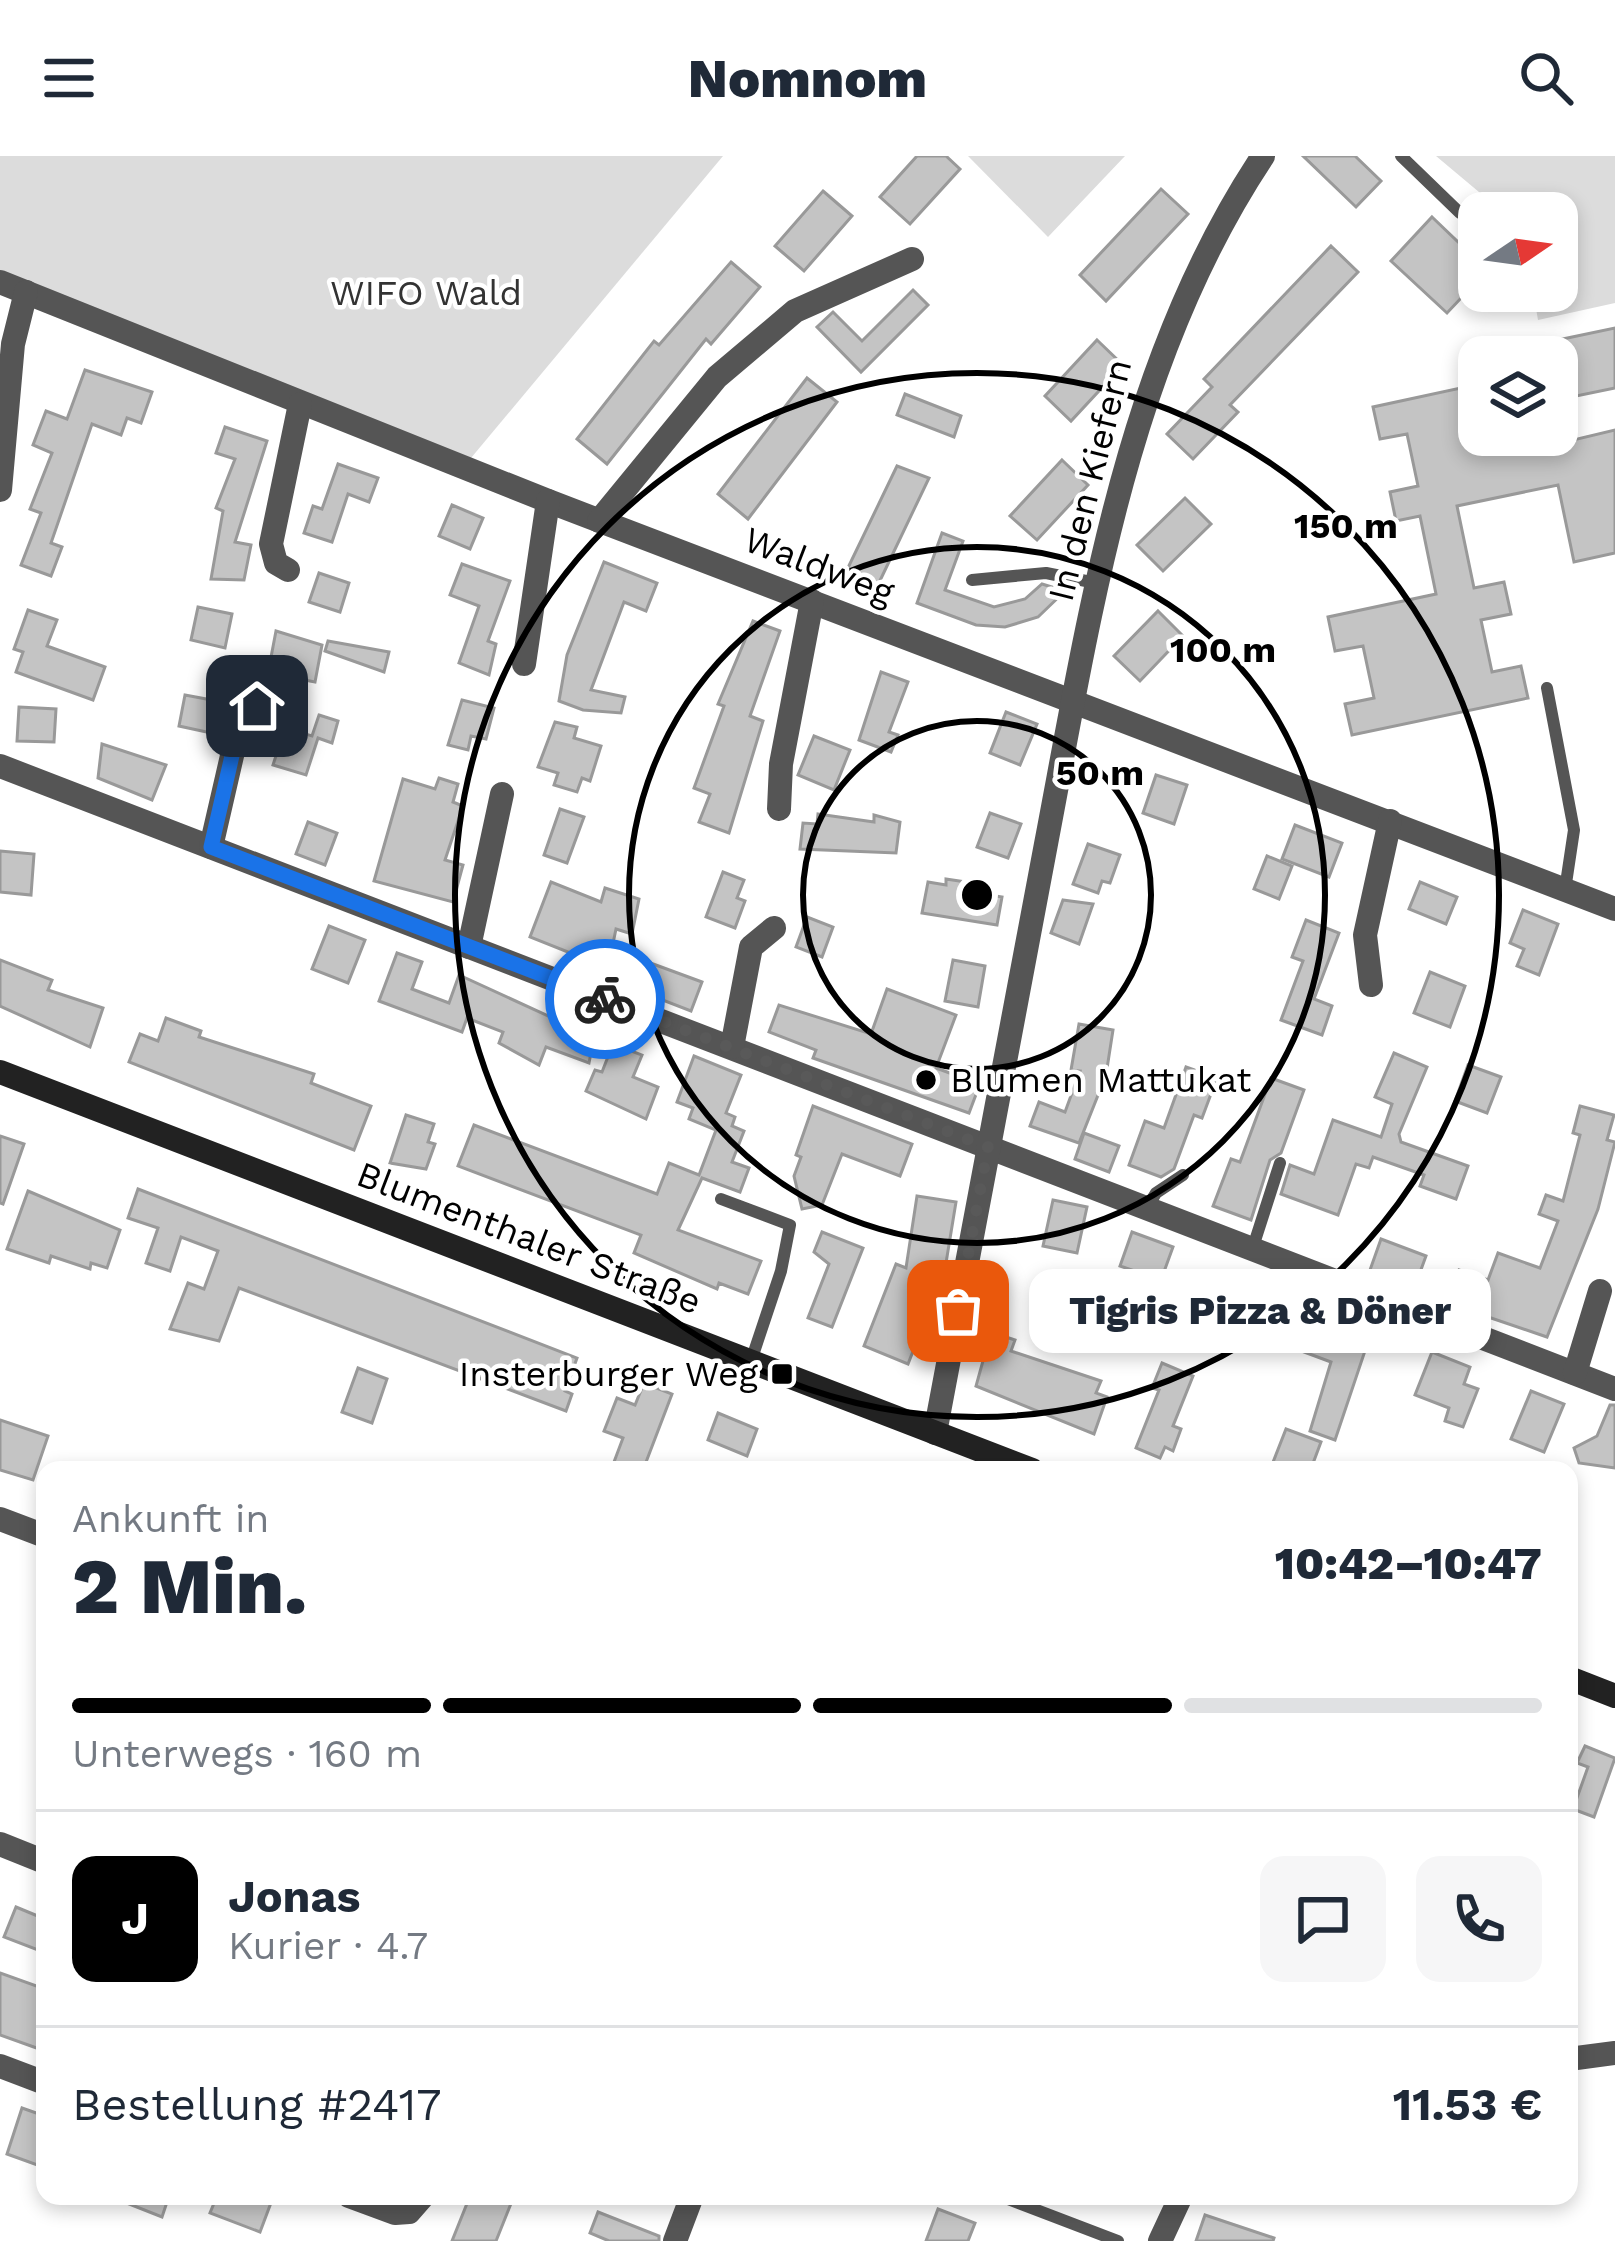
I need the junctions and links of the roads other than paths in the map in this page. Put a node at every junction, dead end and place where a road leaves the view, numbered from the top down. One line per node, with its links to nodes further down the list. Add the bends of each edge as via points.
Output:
1 (1263, 156): 13 (street, In den Kiefern, via 1160,351)
2 (1401, 156): 3 (lane)
3 (1458, 211)
4 (912, 259): 10 (street, via 796,311 717,377)
5 (0, 282): 6 (street, Waldweg)
6 (26, 292): 7 (street, Waldweg); 8 (street, via 13,344)
7 (300, 404): 9 (street, Waldweg); 11 (street, via 272,544 276,563)
8 (0, 490)
9 (548, 501): 10 (street, Waldweg); 15 (street)
10 (598, 521): 14 (street, Waldweg)
11 (288, 570)
12 (972, 580): 13 (lane, via 1046,573)
13 (1099, 583): 17 (street, In den Kiefern)
14 (812, 601): 17 (street, Waldweg); 21 (street)
15 (524, 664)
16 (1547, 688): 24 (lane, via 1574,830)
17 (1073, 701): 22 (street, Waldweg); 31 (street)
18 (257, 706): 23 (street, via 240,721)
19 (0, 766): 23 (street)
20 (502, 794): 27 (street)
21 (779, 809)
22 (1390, 820): 24 (street, Waldweg); 28 (street, via 1365,935)
23 (211, 847): 27 (street)
24 (1564, 890): 25 (street, Waldweg)
25 (1615, 909)
26 (774, 928): 29 (street, via 752,946)
27 (469, 947): 29 (street)
28 (1371, 985)
29 (732, 1047): 31 (street)
30 (0, 1072): 38 (main road, Blumenthaler Straße)
31 (988, 1147): 35 (street); 41 (street)
32 (1280, 1163): 36 (lane)
33 (1183, 1175): 35 (lane)
34 (721, 1199): 38 (lane, via 790,1226)
35 (1148, 1206): 36 (street)
36 (1253, 1247): 39 (street)
37 (1600, 1291): 39 (street)
38 (750, 1362): 41 (main road, Blumenthaler Straße)
39 (1574, 1373): 40 (street)
40 (1615, 1389)
41 (935, 1433): 42 (main road, Blumenthaler Straße)
42 (979, 1460)
43 (0, 1519): 44 (street)
44 (36, 1533)
45 (1578, 1682): 46 (main road)
46 (1615, 1696)
47 (0, 1844): 48 (street)
48 (36, 1858)
49 (1615, 2053): 50 (street)
50 (1578, 2058)
51 (0, 2066): 52 (street)
52 (36, 2080)
53 (373, 2205): 54 (street, via 395,2213)
54 (415, 2205)
55 (689, 2205): 58 (street)
56 (1024, 2205): 59 (lane)
57 (1177, 2205): 60 (street)
58 (675, 2241)
59 (1118, 2241)
60 (1160, 2241)

